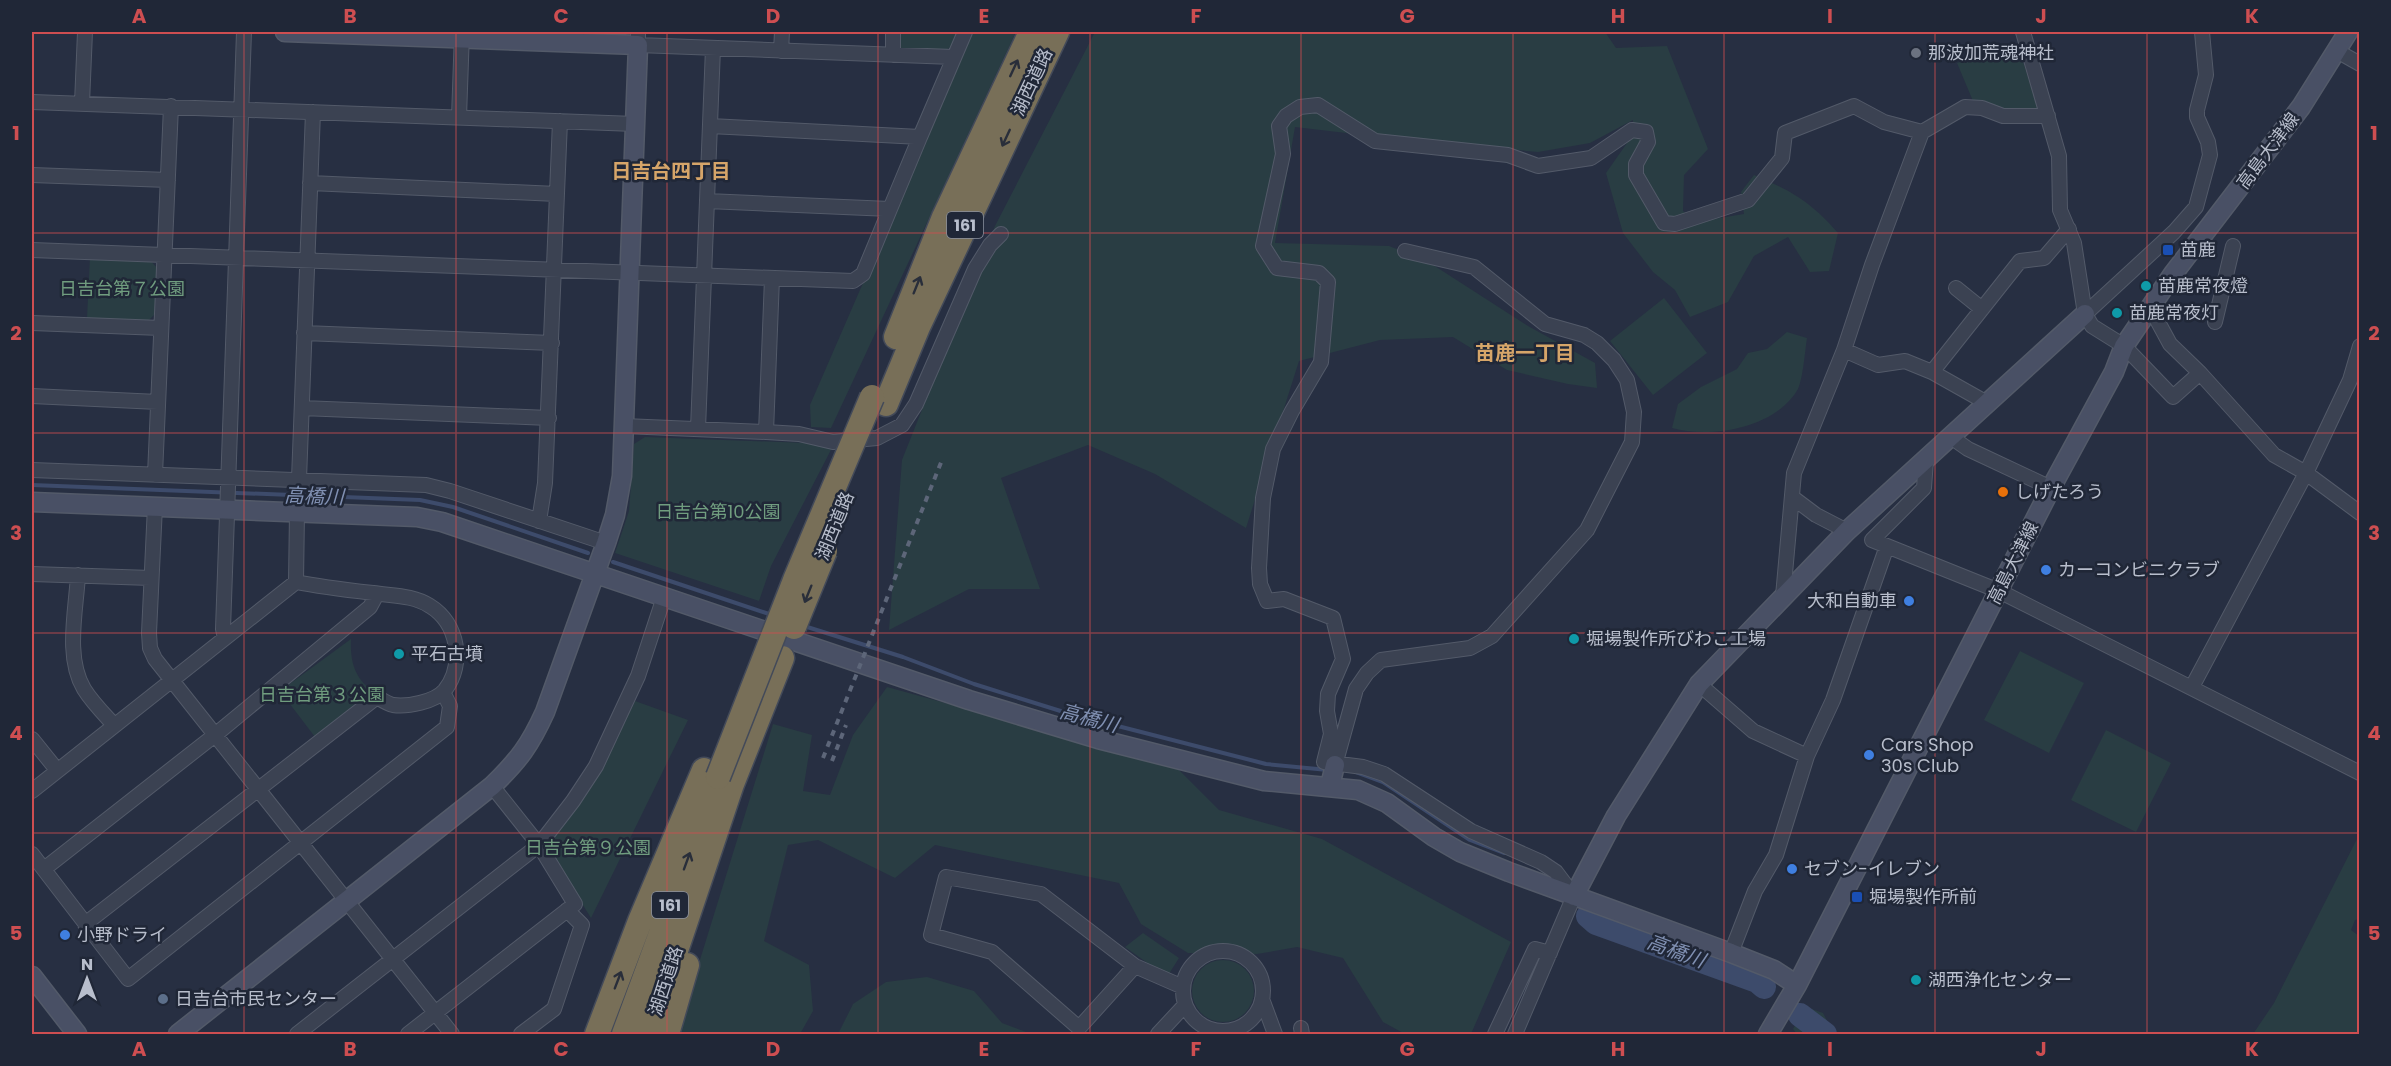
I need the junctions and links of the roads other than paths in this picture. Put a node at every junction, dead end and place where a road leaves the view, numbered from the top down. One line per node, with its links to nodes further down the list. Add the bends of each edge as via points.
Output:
1 (85, 32): 21 (street)
2 (244, 32): 23 (street)
3 (285, 32): 12 (street)
4 (782, 32): 15 (street)
5 (893, 32): 17 (street)
6 (965, 32): 18 (street)
7 (1031, 32): 65 (highway, 湖西道路 / 161, one-way to 7, via 944,217)
8 (1056, 32): 65 (highway, 湖西道路 / 161, one-way to 65, via 918,327)
9 (2023, 32): 25 (street)
10 (2202, 32): 53 (street, via 2206,75 2197,117 2210,155 2196,207)
11 (2348, 32): 16 (street, 高島大津線)
12 (461, 35): 13 (street); 26 (street)
13 (638, 38): 14 (street); 28 (street)
14 (713, 48): 15 (street); 29 (street)
15 (781, 51): 17 (street)
16 (2337, 51): 19 (street); 52 (street, 高島大津線, via 2301,107 2173,274)
17 (892, 55): 18 (street)
18 (953, 57): 31 (street)
19 (2360, 64)
20 (32, 102): 21 (street)
21 (82, 103): 22 (street)
22 (171, 106): 23 (street); 33 (street)
23 (241, 109): 24 (street); 44 (street)
24 (313, 112): 26 (street); 34 (street)
25 (2048, 116): 30 (street, via 2004,116 1965,107); 38 (street, via 2059,156 2060,210)
26 (459, 117): 27 (street)
27 (560, 121): 28 (street); 35 (street)
28 (635, 124): 47 (street)
29 (710, 126): 31 (street); 36 (street)
30 (1922, 132): 61 (street); 108 (street, via 1884,122 1854,106 1785,133 1782,158 1748,200 1675,224 1664,223 1636,175 1636,164 1648,142 1646,132 1632,129 1591,158 1538,166 1508,155 1375,141 1318,105 1300,107 1286,116 1279,126 1283,154 1263,246 1277,268 1319,273 1328,282 1322,362 1273,449 1263,498 1260,584 1267,601 1284,599 1333,618 1343,659 1328,694 1331,734 1324,762)
31 (920, 137): 37 (street)
32 (32, 175): 33 (street)
33 (168, 180): 43 (street)
34 (310, 183): 35 (street); 45 (street)
35 (557, 194): 46 (street)
36 (707, 201): 37 (street); 48 (street)
37 (890, 209): 49 (street, via 863,274 853,281)
38 (2068, 229): 51 (street, via 2044,258 2020,261); 53 (street, via 2074,243)
39 (1001, 234): 72 (street, via 975,269 916,404 902,425 877,438 833,441)
40 (2233, 246): 54 (street)
41 (32, 250): 43 (street)
42 (1405, 251): 108 (street, via 1474,267 1545,324 1584,335 1597,343 1627,380 1634,412 1632,441 1587,530 1492,636 1470,648 1381,660 1367,673 1356,689)
43 (164, 255): 44 (street); 56 (street)
44 (236, 257): 45 (street); 80 (street)
45 (308, 260): 46 (street); 57 (street)
46 (555, 269): 47 (street); 58 (street)
47 (629, 272): 48 (street); 70 (street)
48 (704, 275): 49 (street); 71 (street)
49 (772, 278): 72 (street)
50 (1956, 288): 51 (street)
51 (1982, 309): 62 (street)
52 (2151, 309): 59 (street, 高島大津線); 63 (street, via 2170,344)
53 (2085, 314): 59 (street, via 2092,326); 67 (street)
54 (2215, 322)
55 (32, 323): 56 (street)
56 (160, 328): 66 (street)
57 (304, 333): 58 (street); 68 (street)
58 (552, 343): 69 (street)
59 (2124, 346): 63 (street, via 2173,397); 79 (street, 高島大津線)
60 (2360, 346): 76 (street, via 2350,380)
61 (1844, 350): 62 (street, via 1878,365 1905,361); 81 (street, via 1794,473)
62 (1932, 372): 67 (street)
63 (2200, 373): 76 (street, via 2274,455)
64 (32, 396): 66 (street)
65 (879, 401): 111 (highway, 湖西道路 / 161, one-way to 111, bridge, via 782,658); 111 (highway, 湖西道路 / 161, bridge, via 745,681)
66 (158, 402): 77 (street)
67 (1987, 404): 73 (street)
68 (302, 408): 69 (street); 78 (street)
69 (549, 418): 86 (street)
70 (624, 426): 71 (street); 88 (street, via 622,476)
71 (698, 429): 72 (street)
72 (766, 432)
73 (1951, 437): 74 (street); 79 (street)
74 (1926, 460): 87 (street); 89 (street, via 1924,488 1872,540)
75 (32, 470): 77 (street)
76 (2306, 473): 85 (street); 102 (street)
77 (155, 475): 80 (street)
78 (299, 479): 80 (street); 86 (street, via 426,485)
79 (2051, 488): 95 (street, 高島大津線)
80 (227, 493): 83 (street); 84 (street); 99 (street)
81 (1791, 497): 87 (street); 97 (street)
82 (32, 502): 83 (street)
83 (155, 506): 93 (street)
84 (297, 512): 91 (street, via 417,516); 94 (street)
85 (2360, 513)
86 (538, 521): 88 (street)
87 (1847, 531): 97 (street)
88 (606, 543): 91 (street)
89 (1887, 546): 95 (street); 107 (street, via 1833,700)
90 (32, 574): 92 (street)
91 (595, 574): 98 (street); 112 (street, via 535,735 519,759)
92 (78, 575): 93 (street); 104 (street, via 73,657 76,674)
93 (151, 578): 100 (street, via 150,648)
94 (296, 582): 96 (street); 99 (street)
95 (1999, 591): 102 (street); 130 (street, 高島大津線)
96 (377, 594): 103 (street, via 413,597 431,606 448,622 456,640 456,661); 105 (street, via 370,607)
97 (1783, 596): 101 (street)
98 (664, 597): 113 (street, via 969,700 1098,739 1264,781); 117 (street, via 638,676 596,766)
99 (225, 639): 100 (street)
100 (172, 681): 104 (street); 105 (street)
101 (1700, 684): 107 (street, via 1753,731); 120 (street, via 1616,816)
102 (2192, 687): 110 (street)
103 (443, 692): 114 (street, via 408,705 392,705 377,697); 116 (street, via 450,706 447,727)
104 (114, 725): 109 (street)
105 (215, 735): 114 (street); 119 (street)
106 (32, 739): 109 (street)
107 (1807, 756): 125 (street, via 1776,855 1755,891)
108 (1335, 764): 113 (street); 120 (street, via 1384,774 1471,831 1541,862 1556,872)
109 (57, 770): 115 (street)
110 (2360, 773)
111 (724, 780): 141 (highway, one-way to 111, via 640,921); 142 (highway, 湖西道路 / 161, one-way to 111); 143 (highway, 湖西道路 / 161); 144 (highway)
112 (492, 786): 117 (street); 121 (street)
113 (1330, 786): 120 (street, via 1358,790 1387,803 1460,852)
114 (257, 789): 116 (street); 123 (street)
115 (32, 791)
116 (300, 843): 121 (street); 123 (street, via 128,979)
117 (538, 845): 122 (street, via 575,904); 126 (street)
118 (32, 854): 119 (street)
119 (44, 869): 123 (street)
120 (1574, 896): 124 (street); 125 (street)
121 (346, 902): 126 (street); 136 (street)
122 (567, 910): 133 (street); 140 (street, via 582,925 554,1009)
123 (86, 924)
124 (1550, 953): 147 (street, via 1535,948); 148 (street)
125 (1731, 953): 130 (street, via 1774,970)
126 (392, 959): 133 (street); 137 (street)
127 (1135, 966): 127 (street, via 1041,894 946,877 931,935 992,952 1079,1028); 129 (street)
128 (32, 976): 135 (street)
129 (1183, 987): 131 (street, via 1187,972 1198,960 1212,952 1228,951 1244,957 1256,968 1262,983); 132 (street)
130 (1794, 990): 149 (street, 高島大津線)
131 (1262, 999): 134 (street, via 1255,1015 1241,1027); 146 (street)
132 (1185, 1005): 134 (street, via 1200,1024); 145 (street)
133 (435, 1014): 138 (street); 139 (street)
134 (1223, 1033)
135 (77, 1035)
136 (178, 1035)
137 (297, 1035)
138 (408, 1035)
139 (452, 1035)
140 (521, 1035)
141 (597, 1035)
142 (624, 1035)
143 (648, 1035)
144 (667, 1035)
145 (1158, 1035)
146 (1275, 1035)
147 (1495, 1035)
148 (1515, 1035)
149 (1768, 1035)

